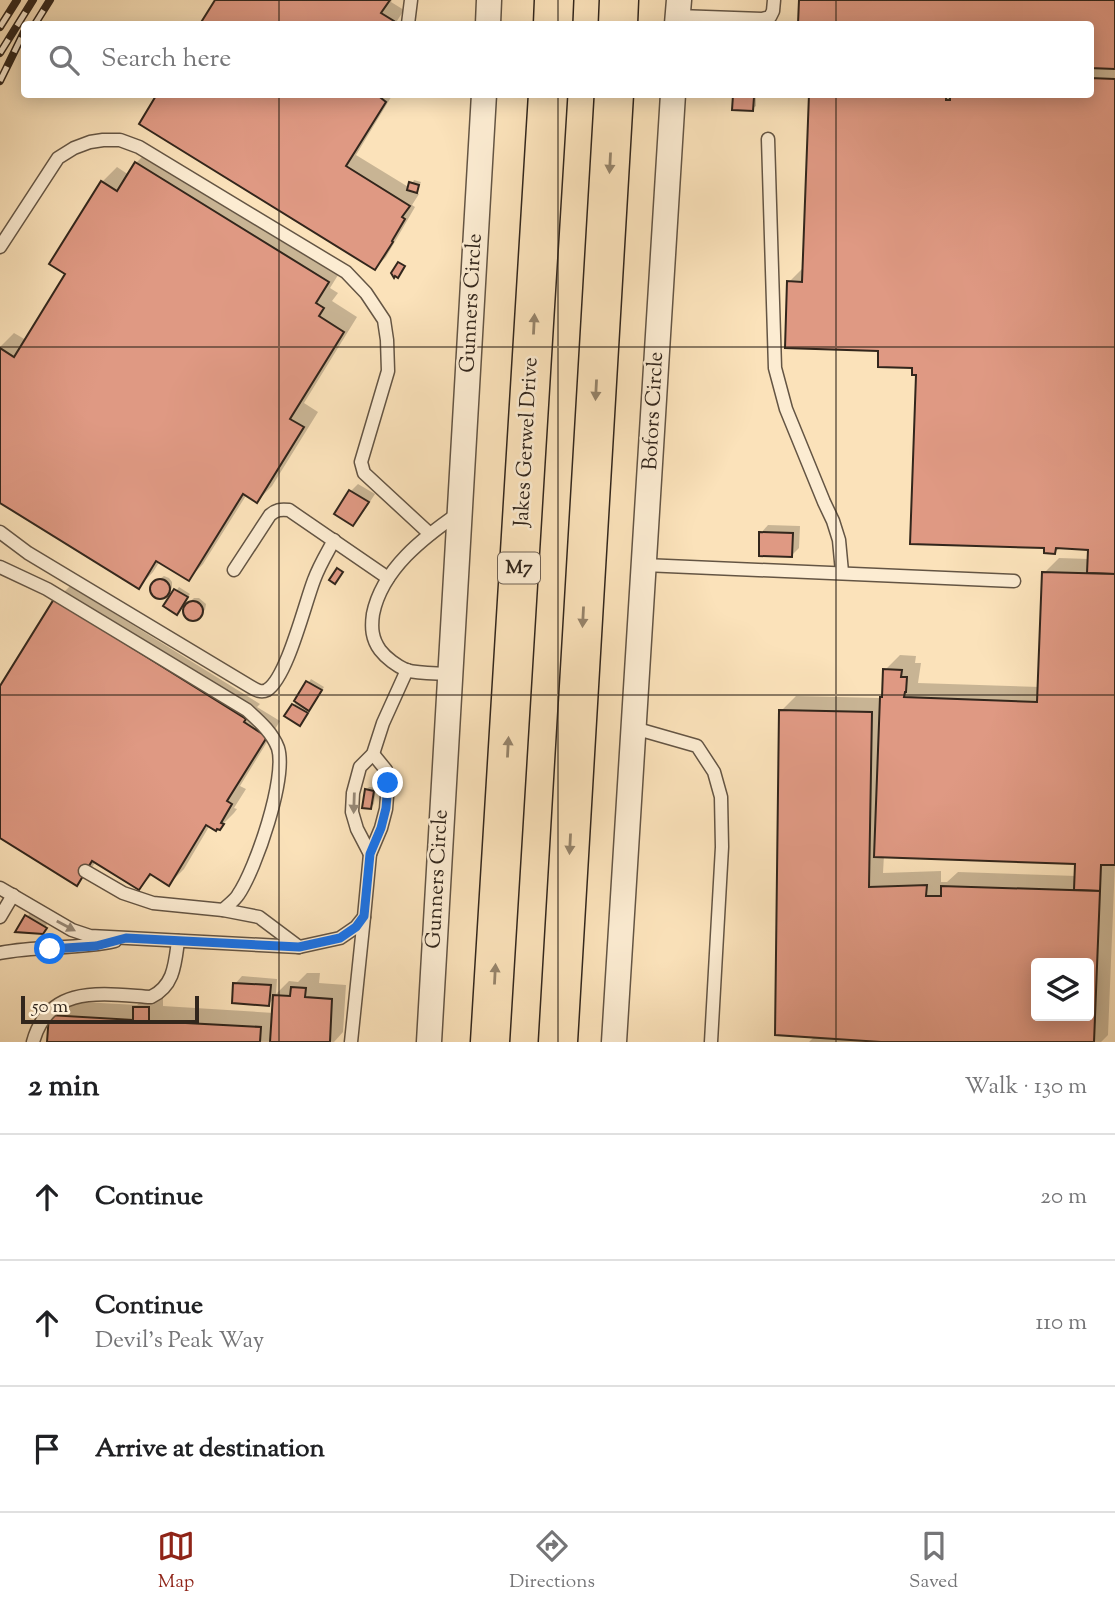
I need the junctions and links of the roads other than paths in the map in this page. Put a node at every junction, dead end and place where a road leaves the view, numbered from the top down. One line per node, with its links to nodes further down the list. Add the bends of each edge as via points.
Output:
1 (411, 0): 7 (lane)
2 (489, 0): 8 (street)
3 (554, 0): 9 (highway)
4 (619, 0): 10 (highway)
5 (774, 0): 6 (lane, via 773,11 762,19)
6 (678, 14)
7 (408, 21)
8 (488, 21)
9 (552, 21)
10 (618, 21)
11 (484, 98): 17 (street, Gunners Circle)
12 (548, 98): 45 (highway, Jakes Gerwel Drive / M7, one-way to 12)
13 (614, 98): 46 (highway, one-way to 46)
14 (673, 98): 21 (street, Bofors Circle)
15 (768, 139): 24 (lane, via 775,368 786,410 834,521)
16 (0, 247): 19 (lane, via 58,158 90,142 120,140 139,146 346,272 384,320 387,340 388,371 362,468)
17 (460, 512): 19 (lane); 28 (street, Gunners Circle)
18 (0, 532): 20 (lane, via 261,691 280,674 314,578)
19 (430, 534): 25 (lane)
20 (334, 540): 23 (lane, via 289,510 276,510); 25 (lane)
21 (644, 565): 24 (lane); 29 (street, Bofors Circle)
22 (0, 567): 35 (lane, via 47,589 247,710 272,735 279,751 279,772 262,845 238,895)
23 (234, 570)
24 (842, 572): 26 (lane)
25 (388, 578): 27 (lane, via 371,626 375,643 385,656)
26 (1014, 581)
27 (407, 670): 28 (lane); 30 (lane)
28 (450, 674): 44 (street, Gunners Circle)
29 (634, 728): 47 (street, Bofors Circle); 48 (lane, via 697,746 714,772 721,797)
30 (373, 754): 31 (lane, via 386,770 388,783 381,828); 31 (lane, one-way to 31, via 360,767 352,812)
31 (370, 854): 36 (lane)
32 (85, 871): 35 (lane, via 123,893 153,903)
33 (0, 888): 34 (lane)
34 (13, 895): 37 (lane); 38 (lane, one-way to 38, via 72,930)
35 (223, 910): 40 (lane, via 259,916)
36 (364, 916): 40 (lane, via 340,938); 43 (lane)
37 (0, 917)
38 (126, 938): 39 (lane); 41 (lane, via 96,946)
39 (178, 941): 40 (lane); 42 (lane, via 171,978 159,993 151,997 79,996 44,1016)
40 (299, 947)
41 (0, 953)
42 (33, 1042)
43 (351, 1042)
44 (429, 1042)
45 (491, 1042)
46 (558, 1042)
47 (614, 1042)
48 (710, 1042)

